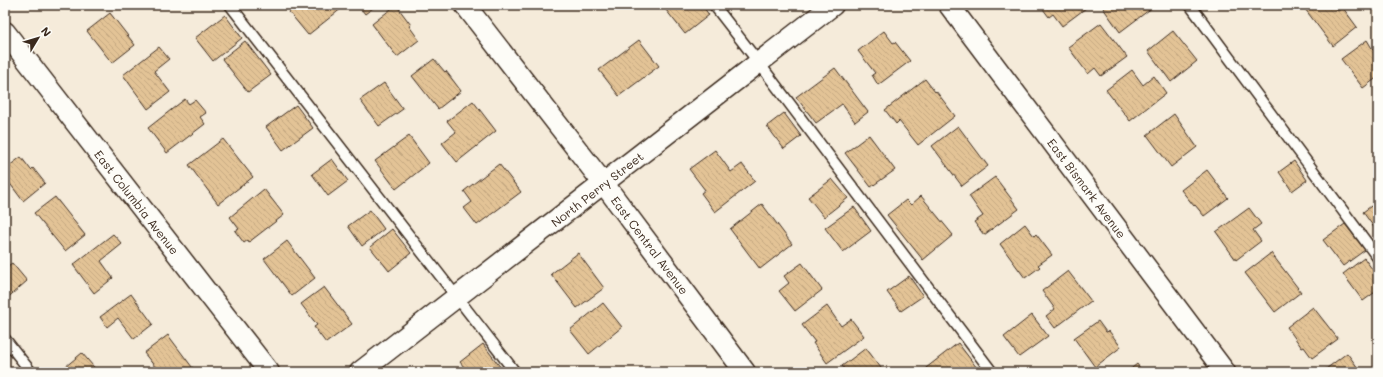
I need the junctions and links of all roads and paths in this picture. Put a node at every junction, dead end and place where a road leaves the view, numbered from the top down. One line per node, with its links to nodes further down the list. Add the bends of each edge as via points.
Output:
1 (230, 5): 11 (lane)
2 (465, 5): 9 (street, East Central Avenue)
3 (714, 5): 8 (lane)
4 (833, 5): 8 (street, North Perry Street)
5 (949, 5): 19 (street, East Bismark Avenue)
6 (1190, 5): 10 (lane)
7 (5, 32): 14 (street, East Columbia Avenue)
8 (759, 63): 9 (street, North Perry Street); 18 (lane)
9 (604, 184): 11 (street, North Perry Street); 17 (street, East Central Avenue)
10 (1378, 258)
11 (458, 297): 15 (street, North Perry Street); 16 (lane)
12 (5, 339): 13 (lane)
13 (31, 372)
14 (269, 372)
15 (360, 372)
16 (515, 372)
17 (745, 372)
18 (992, 372)
19 (1225, 372)

